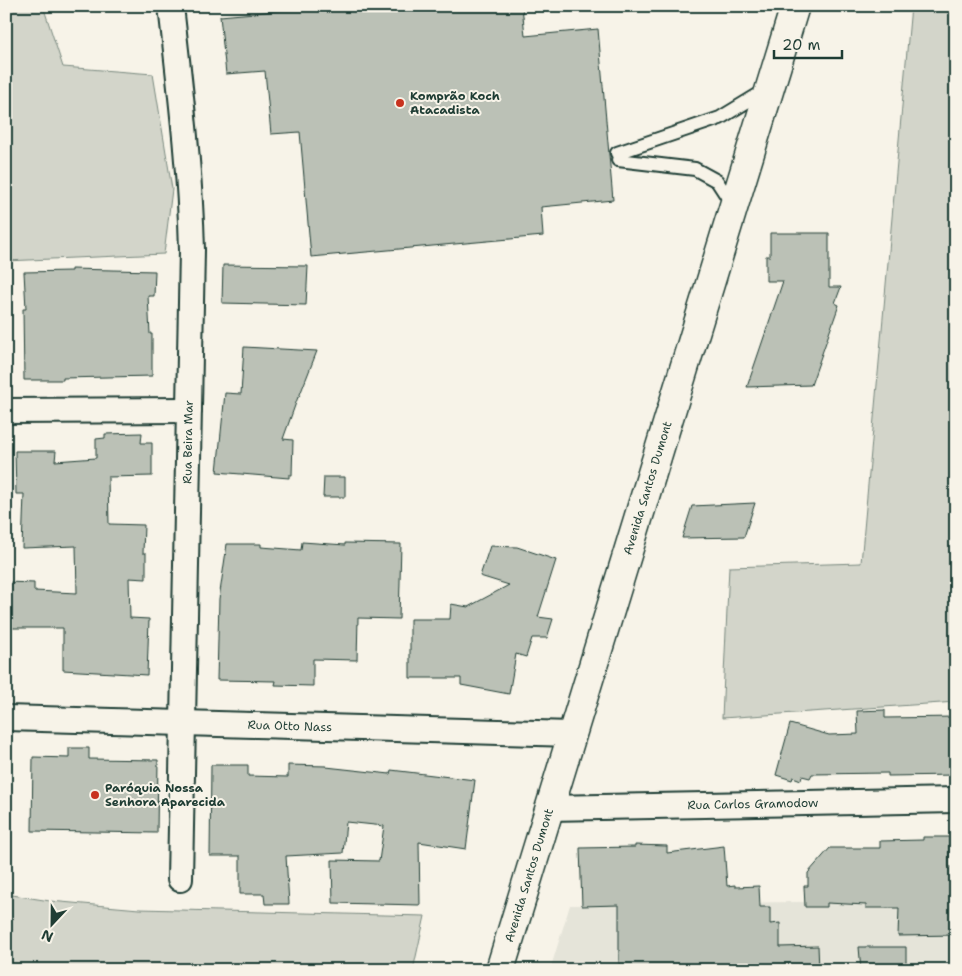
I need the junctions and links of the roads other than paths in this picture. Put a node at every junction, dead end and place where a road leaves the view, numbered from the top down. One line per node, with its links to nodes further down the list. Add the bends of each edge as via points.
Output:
1 (171, 6): 5 (street, Rua Beira Mar, via 190,201)
2 (795, 6): 3 (main road, Avenida Santos Dumont)
3 (770, 88): 4 (main road, Avenida Santos Dumont); 4 (lane, via 720,118 618,156 695,169 718,181)
4 (734, 207): 9 (main road, Avenida Santos Dumont)
5 (189, 410): 6 (street); 8 (street, Rua Beira Mar)
6 (6, 411)
7 (6, 718): 8 (street, Rua Otto Nass)
8 (183, 723): 9 (street, Rua Otto Nass); 12 (street, Rua Beira Mar)
9 (572, 734): 11 (main road, Avenida Santos Dumont)
10 (956, 800): 11 (street, Rua Carlos Gramodow)
11 (550, 808): 13 (main road, Avenida Santos Dumont)
12 (180, 878)
13 (500, 970)

